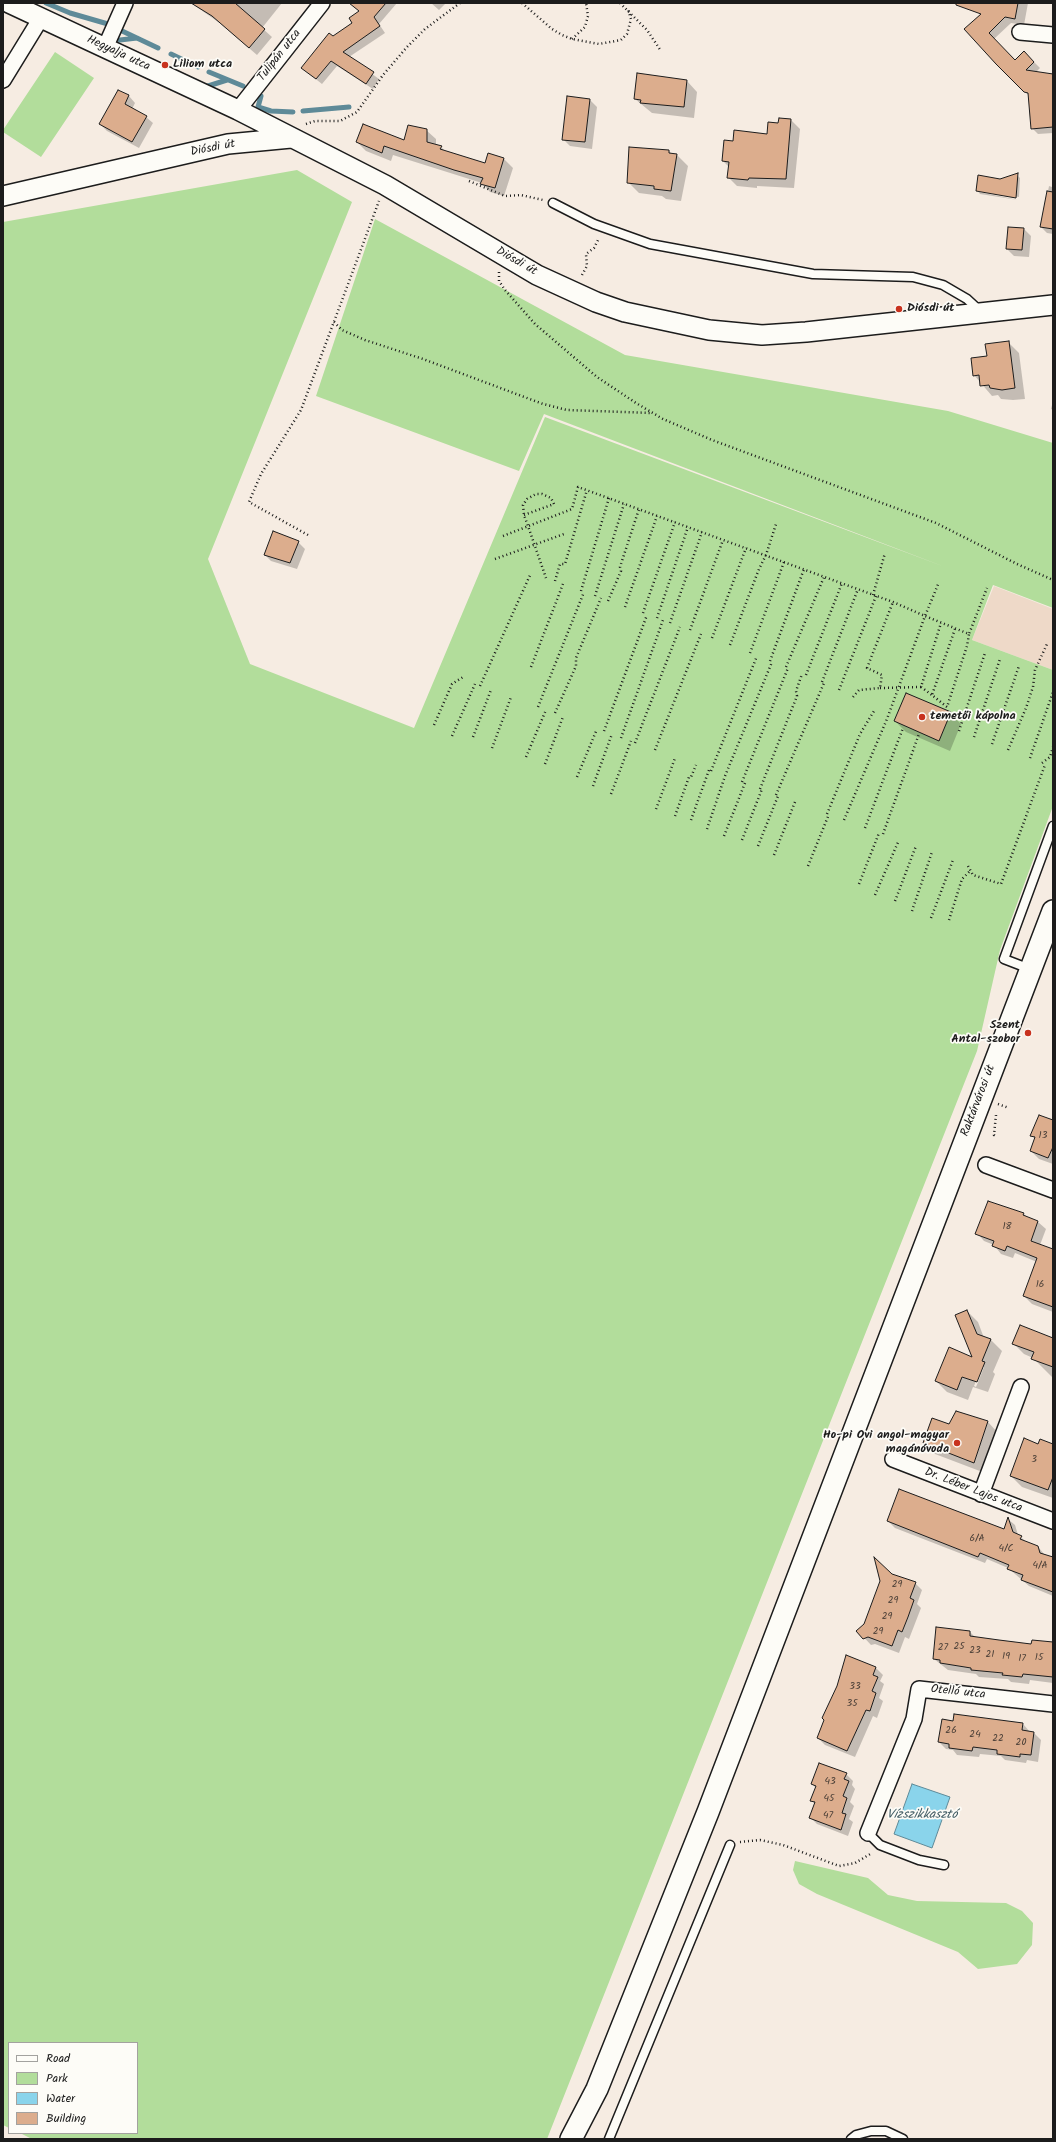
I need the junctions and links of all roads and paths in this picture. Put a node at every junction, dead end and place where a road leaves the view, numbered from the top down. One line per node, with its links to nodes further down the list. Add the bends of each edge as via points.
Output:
1 (9, 3): 9 (street, Hegyalja utca)
2 (125, 3): 13 (street)
3 (322, 3): 16 (street, Tulipán utca)
4 (460, 3): 17 (path, via 426,28 408,47 383,75 357,112 340,121 309,123 299,128)
5 (522, 3): 12 (path, via 552,29)
6 (586, 3): 12 (path, via 588,16 585,27)
7 (620, 3): 8 (path)
8 (628, 9): 12 (path, via 630,28 621,40 599,44); 14 (path)
9 (41, 18): 13 (street, Hegyalja utca); 15 (street)
10 (1020, 32): 11 (street)
11 (1053, 35)
12 (572, 39)
13 (105, 48): 16 (street, Hegyalja utca)
14 (661, 51)
15 (3, 80)
16 (238, 110): 17 (street, Hegyalja utca)
17 (291, 138): 19 (street, Diósdi út); 20 (street, Diósdi út, via 228,144)
18 (469, 181): 21 (path, via 505,196 521,195)
19 (385, 185): 23 (street, Diósdi út); 27 (path)
20 (3, 196)
21 (553, 203): 22 (lane)
22 (605, 228): 24 (path, via 594,248 586,254 586,266); 26 (lane, via 650,244 813,274 913,277 943,285 967,299)
23 (505, 256): 26 (street, Diósdi út, via 537,275 596,302 652,319 709,330 784,334); 28 (path, via 500,266 499,281 535,324 597,377)
24 (582, 275)
25 (1053, 305): 26 (street, Diósdi út)
26 (982, 312)
27 (334, 322): 28 (path, via 342,330 365,340 543,404 567,410); 41 (path, via 301,410 261,474 249,502)
28 (654, 414): 54 (path, via 712,440 936,523)
29 (587, 490): 30 (path); 37 (path, via 578,487 572,509); 55 (path, via 565,564 560,564)
30 (608, 498): 31 (path); 103 (path, via 583,591)
31 (624, 504): 32 (path); 62 (path)
32 (639, 509): 34 (path); 65 (path, via 620,572)
33 (524, 515): 33 (path, via 523,505 536,494 548,496 554,504); 37 (path)
34 (658, 516): 35 (path); 67 (path)
35 (675, 522): 38 (path); 68 (path)
36 (776, 524): 47 (path)
37 (528, 526): 42 (path); 44 (path)
38 (688, 527): 39 (path); 71 (path)
39 (702, 532): 43 (path); 73 (path)
40 (564, 534): 44 (path)
41 (308, 535)
42 (503, 536)
43 (723, 540): 45 (path); 77 (path)
44 (534, 544): 48 (path); 53 (path)
45 (746, 548): 47 (path); 80 (path)
46 (885, 553): 61 (path)
47 (766, 555): 49 (path); 82 (path)
48 (495, 559)
49 (784, 562): 50 (path); 83 (path)
50 (804, 569): 52 (path); 141 (path)
51 (531, 573): 93 (path)
52 (824, 577): 57 (path); 144 (path)
53 (546, 578)
54 (1053, 580)
55 (555, 581)
56 (939, 582): 70 (path)
57 (842, 583): 60 (path); 90 (path)
58 (563, 584): 88 (path)
59 (987, 588): 79 (path)
60 (858, 589): 61 (path); 147 (path)
61 (872, 595): 63 (path)
62 (596, 596)
63 (876, 596): 66 (path); 98 (path)
64 (601, 598): 106 (path)
65 (608, 600)
66 (893, 602): 70 (path); 95 (path, via 867,668 882,675)
67 (625, 607)
68 (643, 613)
69 (647, 615): 111 (path)
70 (925, 616): 74 (path); 96 (path)
71 (657, 618)
72 (663, 620): 118 (path)
73 (670, 623)
74 (942, 623): 76 (path); 94 (path)
75 (680, 627): 120 (path)
76 (955, 628): 79 (path); 100 (path)
77 (690, 630)
78 (701, 634): 124 (path)
79 (969, 634): 100 (path, via 947,707)
80 (712, 638)
81 (1047, 644): 125 (path, via 1035,670 1026,708)
82 (730, 645)
83 (750, 653)
84 (985, 653): 112 (path)
85 (757, 656): 137 (path)
86 (1000, 659): 117 (path)
87 (1019, 666): 121 (path)
88 (531, 667)
89 (802, 674): 145 (path, via 796,691 797,696)
90 (806, 675)
91 (463, 677): 108 (path, via 452,684)
92 (475, 684): 115 (path)
93 (480, 686)
94 (921, 687): 96 (path); 100 (path)
95 (880, 688): 96 (path); 102 (path, via 859,690)
96 (897, 689): 138 (path, via 858,792 854,795)
97 (491, 690): 116 (path)
98 (839, 690)
99 (1053, 692): 128 (path)
100 (932, 695)
101 (511, 697): 123 (path)
102 (853, 697)
103 (538, 707)
104 (546, 710): 126 (path)
105 (874, 711): 152 (path, via 860,734)
106 (555, 714)
107 (563, 716): 129 (path)
108 (434, 725)
109 (903, 728): 140 (path)
110 (597, 729): 131 (path)
111 (604, 731)
112 (958, 731)
113 (612, 734): 132 (path)
114 (919, 734): 143 (path)
115 (452, 736)
116 (473, 737)
117 (974, 737)
118 (621, 738)
119 (631, 741): 133 (path)
120 (635, 743)
121 (992, 744)
122 (1053, 747): 154 (path, via 1050,757 1043,764 1001,884 973,875)
123 (492, 748)
124 (655, 750)
125 (1008, 750)
126 (526, 757)
127 (675, 758): 135 (path)
128 (1030, 758)
129 (545, 764)
130 (696, 765): 136 (path)
131 (577, 777)
132 (593, 786)
133 (611, 794)
134 (795, 802): 150 (path)
135 (656, 809)
136 (675, 816)
137 (691, 820)
138 (844, 820)
139 (1053, 826): 162 (lane, via 1004,959)
140 (866, 828)
141 (707, 829)
142 (879, 833): 155 (path)
143 (883, 834)
144 (724, 836)
145 (742, 840)
146 (899, 840): 156 (path)
147 (758, 846)
148 (916, 846): 157 (path)
149 (932, 852): 158 (path)
150 (774, 855)
151 (953, 860): 160 (path)
152 (808, 866)
153 (968, 866): 154 (path)
154 (970, 871): 161 (path, via 962,879)
155 (859, 884)
156 (875, 895)
157 (895, 901)
158 (912, 911)
159 (1053, 911): 162 (main road, Raktárvárosi út)
160 (931, 918)
161 (949, 920)
162 (1031, 969): 178 (main road, Raktárvárosi út, via 948,1180 708,1812 597,2089)
163 (996, 1108): 164 (path, via 997,1103)
164 (1009, 1108)
165 (996, 1112): 166 (path, via 994,1135)
166 (997, 1137)
167 (986, 1165): 168 (street)
168 (1053, 1190)
169 (1021, 1387): 171 (street)
170 (892, 1459): 171 (street, Dr. Léber Lajos utca)
171 (981, 1494): 172 (street, Dr. Léber Lajos utca)
172 (1053, 1521)
173 (1053, 1704): 174 (street, Otelló utca, via 919,1689 914,1718)
174 (868, 1832): 176 (lane)
175 (730, 1845): 176 (path, via 743,1841 768,1842 839,1866 856,1863); 179 (lane)
176 (880, 1845): 177 (lane, via 919,1860)
177 (944, 1865)
178 (572, 2139)
179 (609, 2139)
180 (851, 2139): 181 (lane, via 871,2131 886,2131)
181 (903, 2139)

